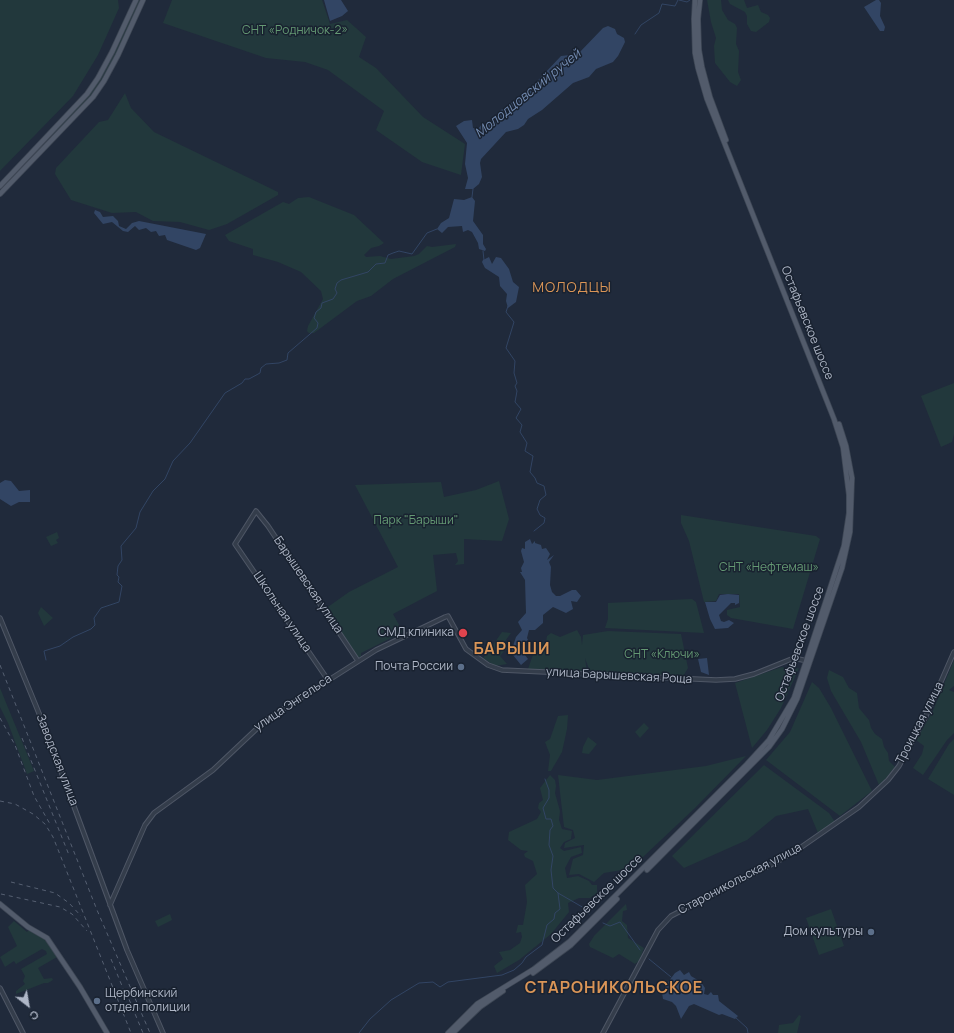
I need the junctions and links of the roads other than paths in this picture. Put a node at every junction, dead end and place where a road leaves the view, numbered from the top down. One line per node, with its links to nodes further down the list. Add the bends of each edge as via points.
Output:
1 (136, 0): 6 (main road, via 112,52 87,94)
2 (143, 0): 7 (main road, via 118,55 93,97)
3 (695, 0): 5 (main road, Остафьевское шоссе)
4 (700, 0): 5 (main road, Остафьевское шоссе)
5 (696, 19): 13 (main road, Остафьевское шоссе, via 698,68 707,99 834,419 846,462 849,495 847,531)
6 (0, 186)
7 (0, 194)
8 (256, 511): 12 (street, Барышевская улица); 14 (street, Школьная улица, via 236,544)
9 (448, 616): 12 (street, улица Энгельса); 13 (street, улица Барышевская Роща, via 466,649 488,665 502,670 716,680 754,674 794,658)
10 (0, 618): 17 (street, Заводская улица, via 45,728)
11 (954, 652): 15 (street, Троицкая улица, via 926,716 899,766)
12 (358, 661): 14 (street, улица Энгельса)
13 (808, 662): 22 (main road, Остафьевское шоссе, via 794,698 782,719 769,740 747,764 569,942 534,969 477,1004); 23 (main road, Остафьевское шоссе, via 798,699 782,729 751,766 571,945 480,1007)
14 (328, 680): 17 (street, улица Энгельса, via 262,723 213,770 154,813 145,825)
15 (879, 790): 24 (street, Староникольская улица, via 834,826 780,860 671,916 658,930)
16 (0, 904): 20 (main road, via 28,927 47,938)
17 (110, 904): 21 (street, Заводская улица)
18 (0, 988): 19 (street)
19 (23, 1033)
20 (107, 1033)
21 (163, 1033)
22 (448, 1033)
23 (453, 1033)
24 (603, 1033)

